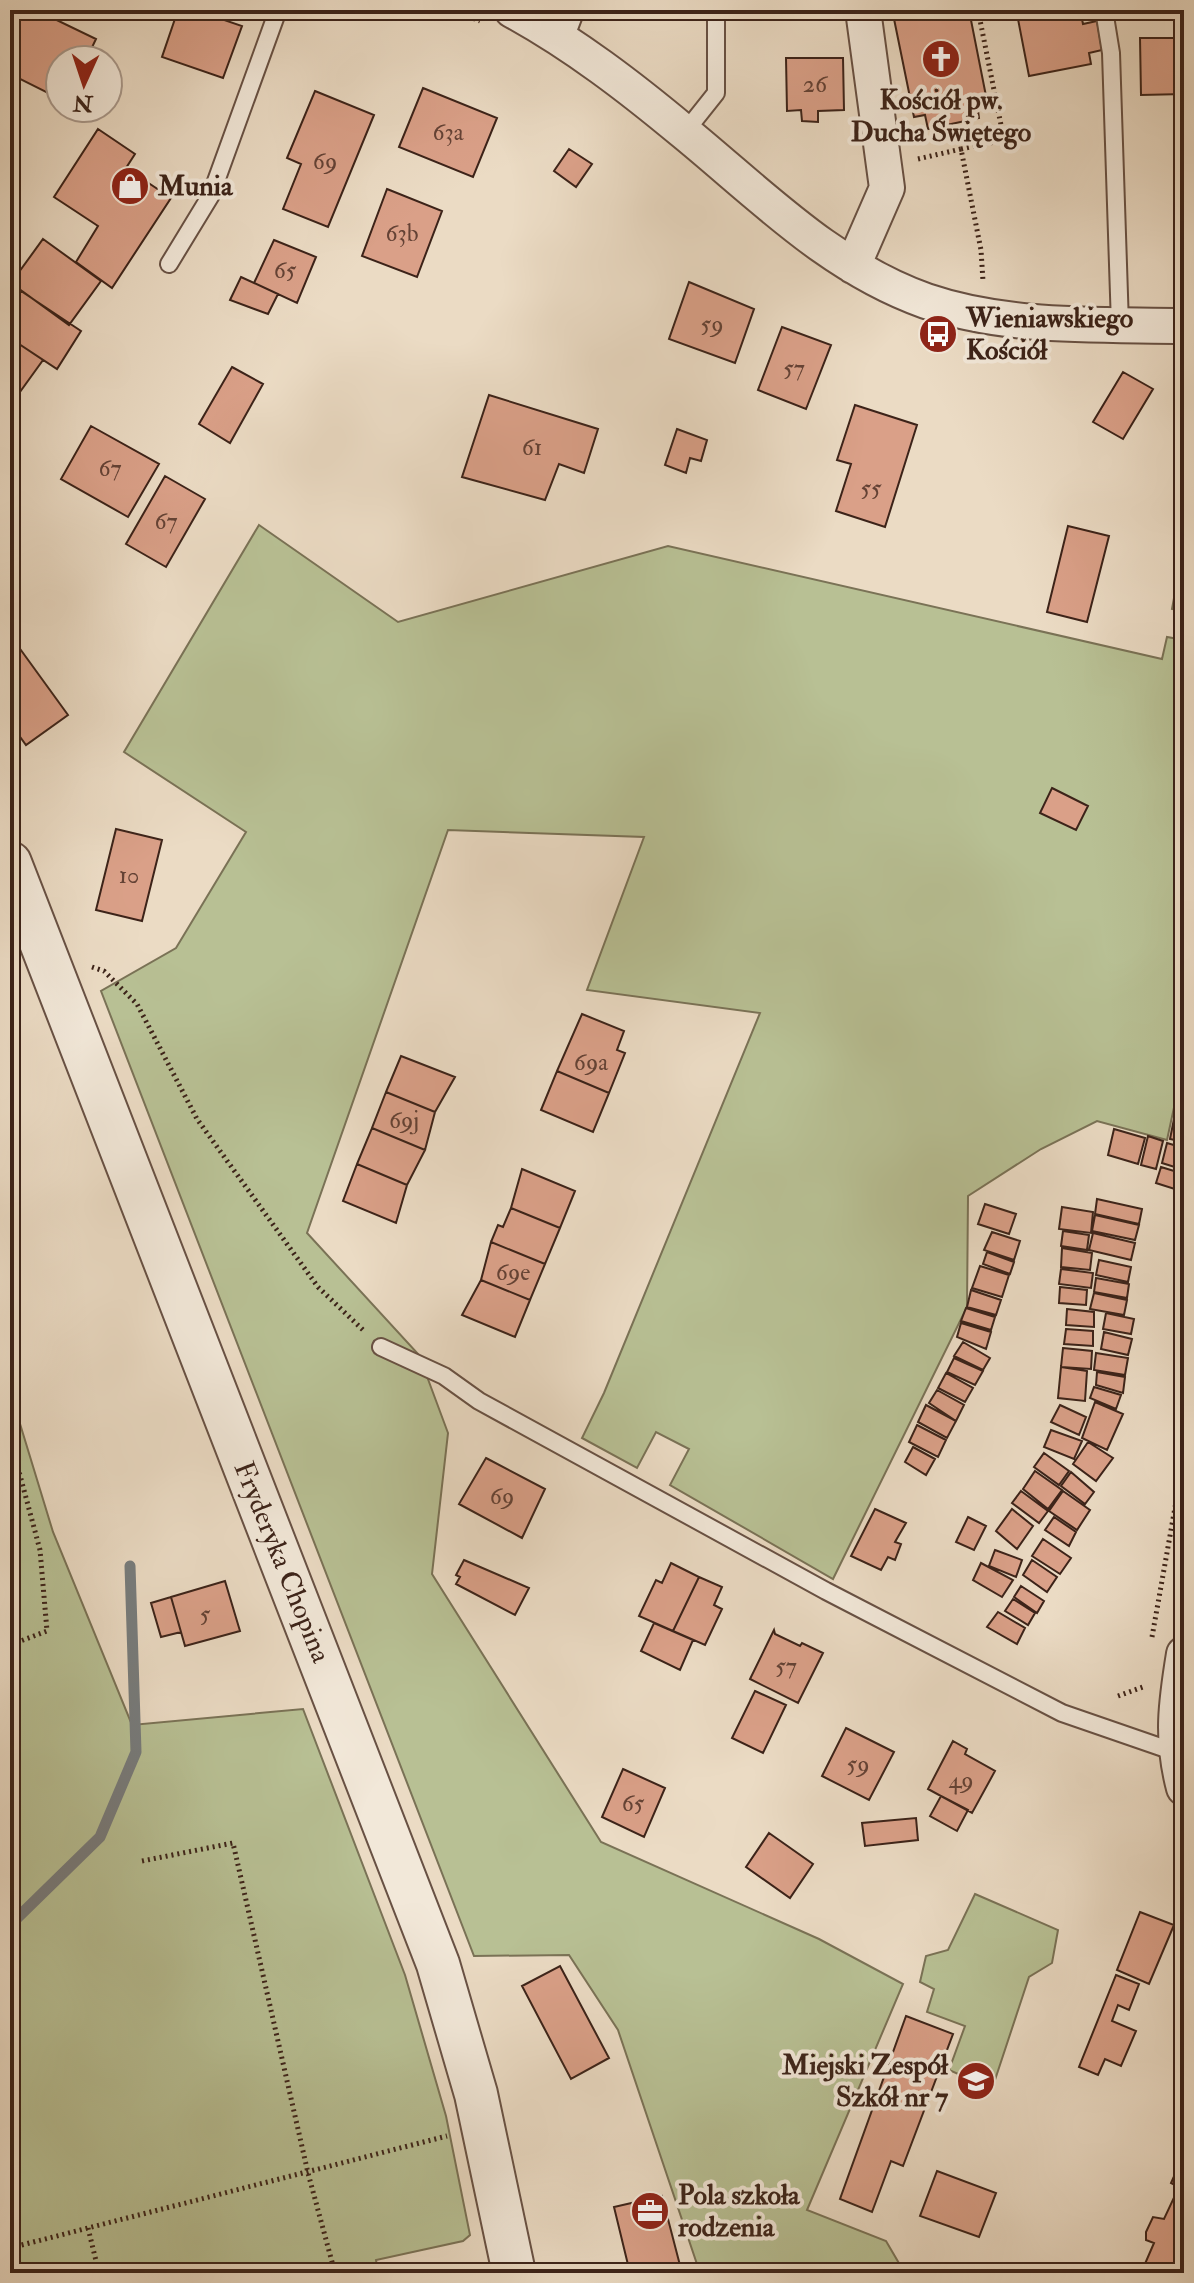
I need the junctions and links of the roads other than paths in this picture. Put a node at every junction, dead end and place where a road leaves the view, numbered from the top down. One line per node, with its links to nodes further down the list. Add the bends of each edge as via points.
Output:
1 (278, 10): 8 (lane, via 211,195)
2 (512, 10): 6 (street)
3 (716, 10): 7 (lane, via 716,93)
4 (863, 10): 9 (street, via 887,188)
5 (1104, 10): 10 (lane, via 1111,53)
6 (571, 25): 7 (street)
7 (685, 132): 9 (street, via 775,211)
8 (169, 264)
9 (853, 266): 10 (street, via 926,301 1007,320)
10 (1120, 325): 11 (street)
11 (1184, 326)
12 (10, 863): 17 (street, Fryderyka Chopina, via 438,1964 483,2126)
13 (381, 1347): 15 (lane, via 444,1376 479,1401 826,1591 1062,1713)
14 (1184, 1654): 15 (street)
15 (1175, 1752): 16 (street)
16 (1184, 1788)
17 (514, 2273)

